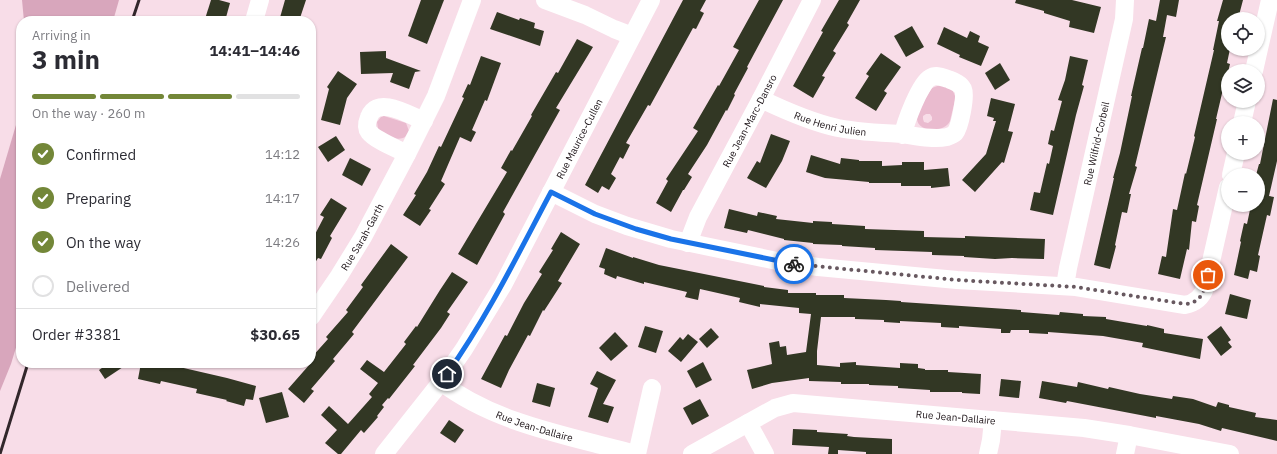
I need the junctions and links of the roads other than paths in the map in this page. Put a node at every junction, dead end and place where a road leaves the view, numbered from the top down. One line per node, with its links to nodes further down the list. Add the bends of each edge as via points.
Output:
1 (260, 0): 8 (street)
2 (472, 0): 12 (street, Rue Sarah-Garth)
3 (545, 0): 9 (street)
4 (651, 0): 9 (street, Rue Maurice-Cullen)
5 (812, 0): 11 (street, Rue Jean-Marc-Dansro)
6 (1125, 0): 18 (street, Rue Wilfrid-Corbeil, via 1124,19)
7 (1270, 0): 10 (street)
8 (255, 16)
9 (632, 36): 15 (street, Rue Maurice-Cullen)
10 (1256, 64)
11 (761, 98): 13 (street, Rue Henri Julien, via 789,112 830,126); 17 (street, Rue Jean-Marc-Dansro, via 698,217)
12 (424, 121): 14 (street, Rue Sarah-Garth); 14 (street, via 385,106 377,107 370,114 367,125 370,133)
13 (903, 135)
14 (407, 154): 19 (street, Rue Sarah-Garth, via 360,243)
15 (551, 192): 17 (street, via 617,223); 20 (street, Rue Maurice-Cullen, via 484,319)
16 (1223, 212): 18 (street, via 1206,288 1194,302 1180,304)
17 (688, 242): 18 (street, via 805,266 1012,284)
18 (1065, 286)
19 (316, 310)
20 (441, 382): 25 (street, Rue Maurice-Cullen); 26 (street, Rue Jean-Dallaire, via 457,393 512,420)
21 (652, 388): 26 (street)
22 (993, 420): 23 (street, Rue Jean-Dallaire, via 793,403 775,408); 24 (street, Rue Jean-Dallaire, via 1084,428); 29 (street)
23 (748, 424): 27 (street, Rue Jean-Dallaire); 28 (street)
24 (1129, 435): 30 (street); 31 (street, Rue Jean-Dallaire)
25 (384, 454)
26 (636, 454)
27 (692, 454)
28 (765, 454)
29 (988, 454)
30 (1124, 454)
31 (1230, 454)

